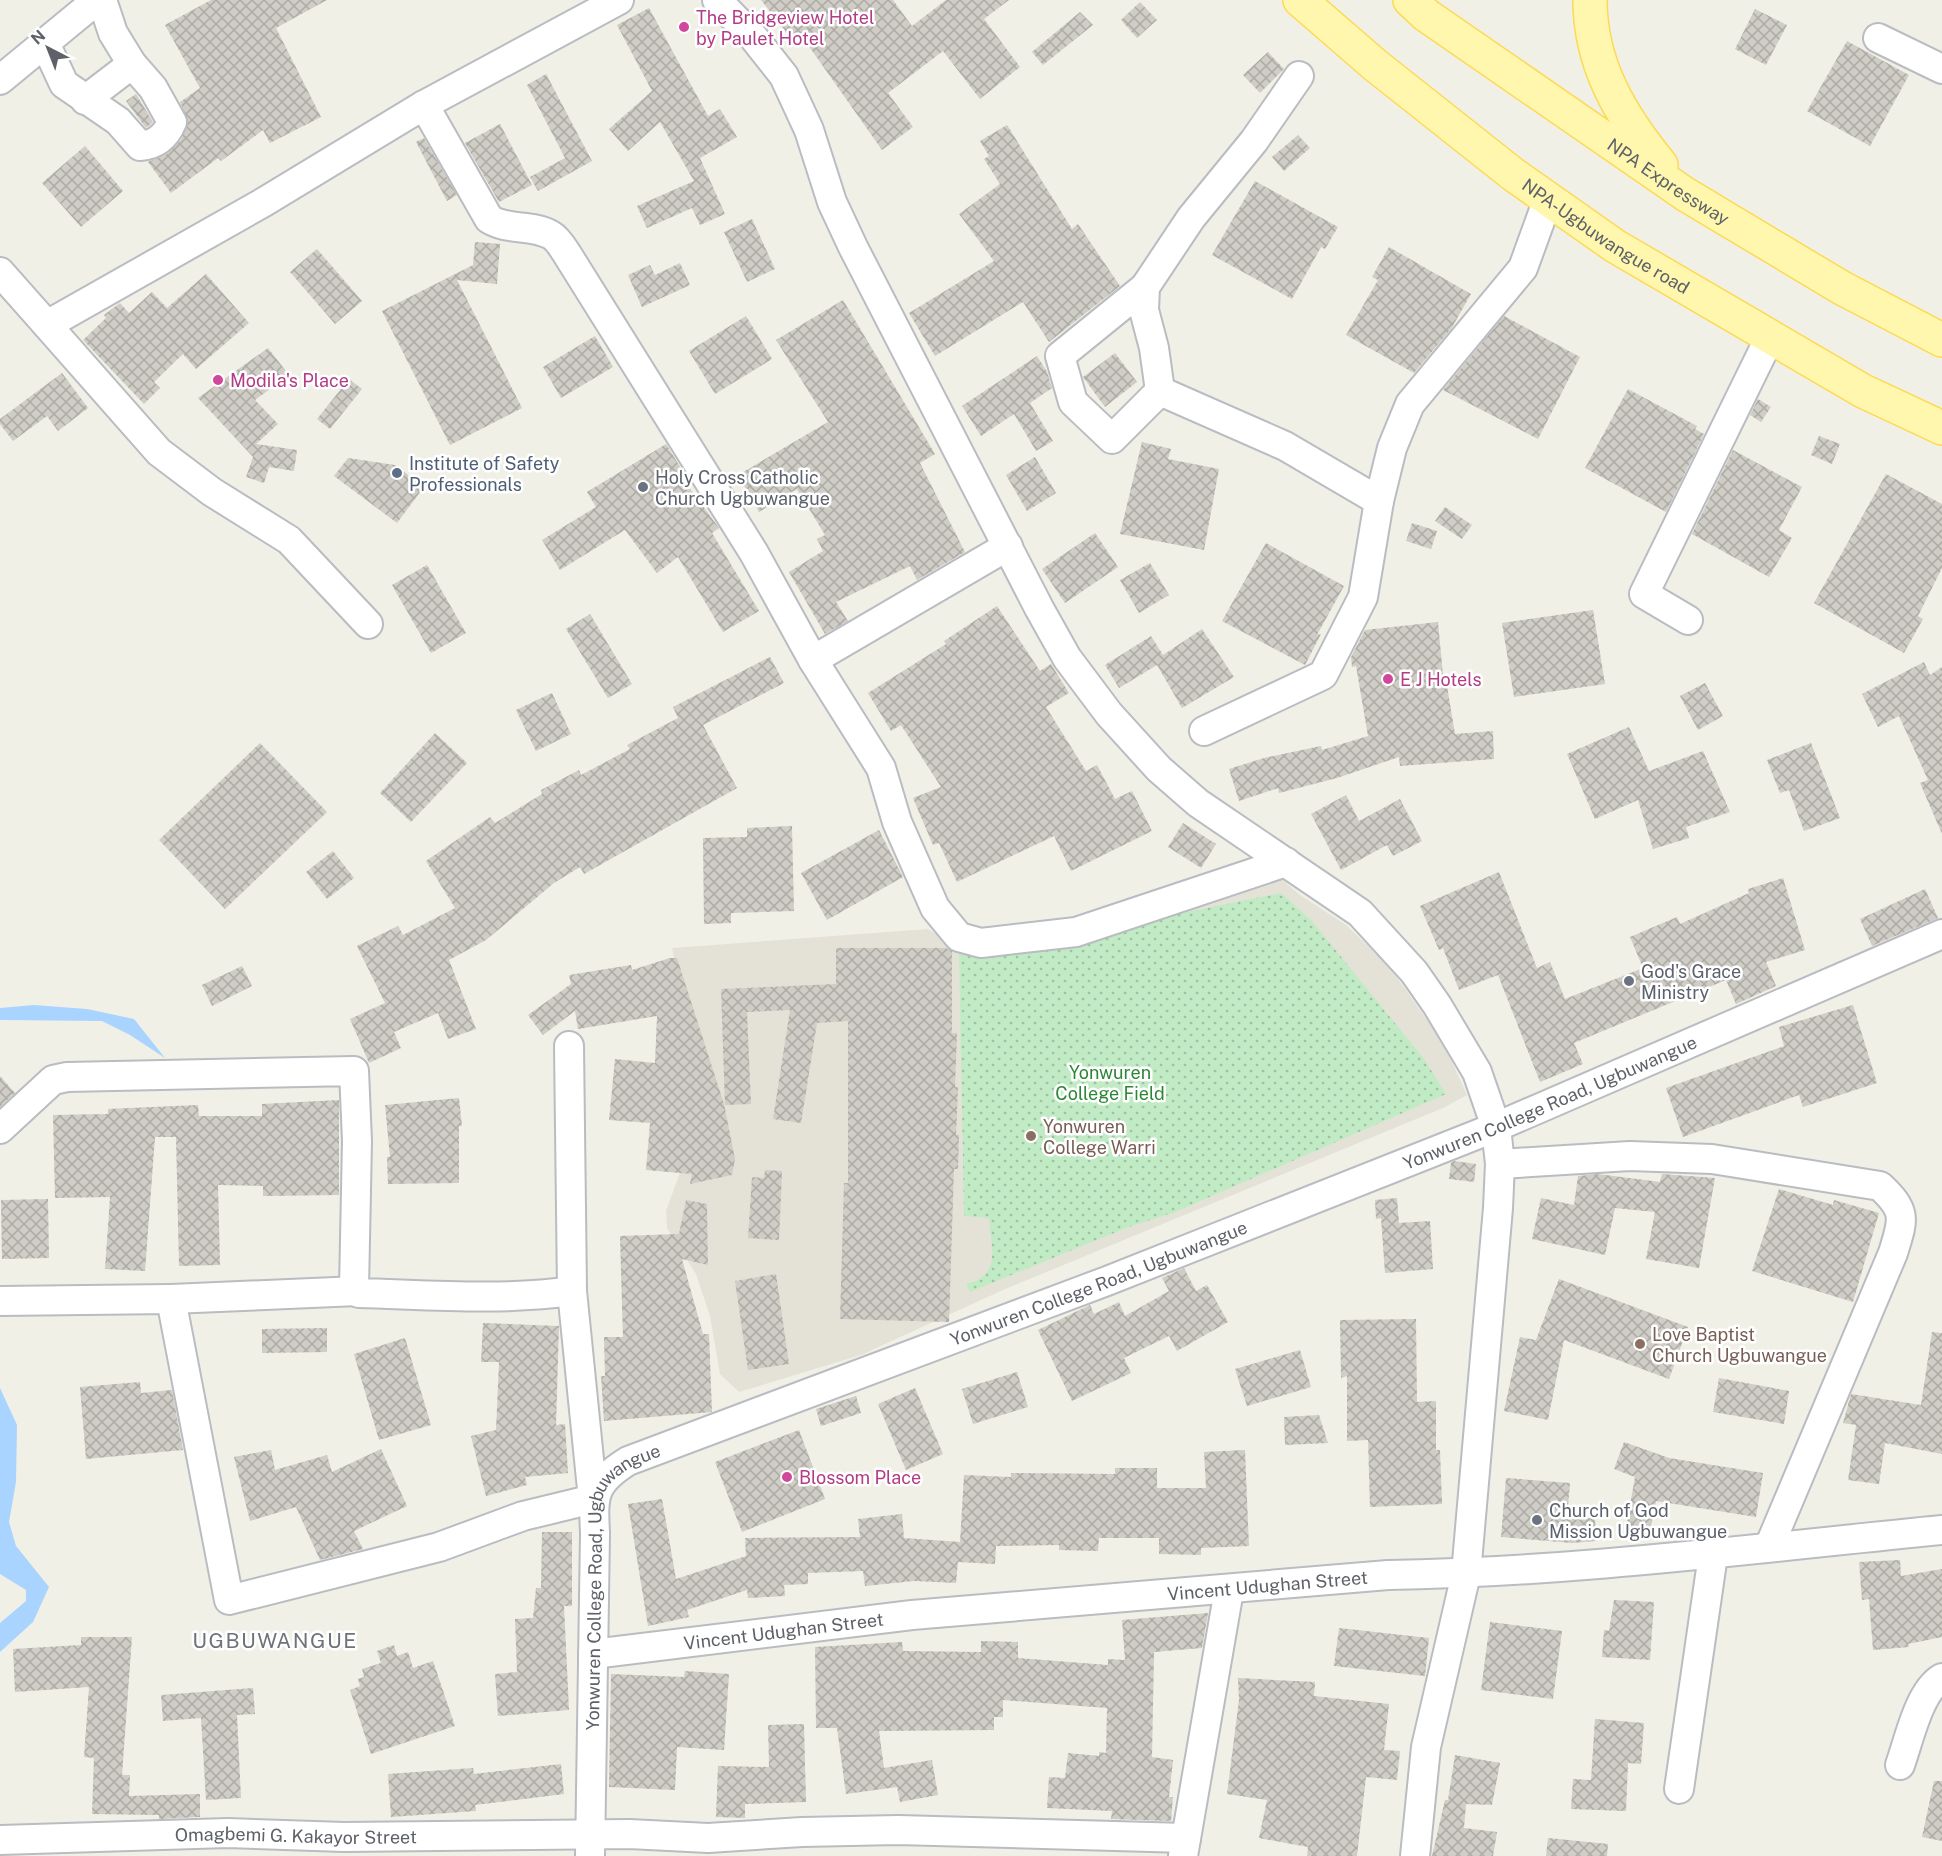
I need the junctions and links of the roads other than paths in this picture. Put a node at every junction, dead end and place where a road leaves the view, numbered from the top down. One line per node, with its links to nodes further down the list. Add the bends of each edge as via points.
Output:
1 (620, 0): 14 (street)
2 (717, 0): 25 (street, via 784,76 853,247)
3 (1300, 0): 16 (main road, NPA-Ugbuwangue road, via 1375,65)
4 (1410, 0): 15 (main road, NPA Expressway, via 1426,15)
5 (1590, 0): 15 (main road, via 1590,20 1603,74 1630,127)
6 (95, 1): 8 (street); 9 (street)
7 (1878, 38): 10 (street)
8 (45, 43): 12 (street); 13 (street, via 64,84)
9 (132, 64): 13 (street); 13 (street, via 153,88 172,122 168,133 152,145 141,146 118,121)
10 (1942, 69)
11 (1299, 76): 18 (street, via 1254,141 1191,218)
12 (0, 80)
13 (85, 100)
14 (424, 105): 19 (street); 28 (street, via 489,219 498,225 552,235 567,254 754,553)
15 (1685, 194): 21 (main road, NPA Expressway, via 1842,288)
16 (1548, 199): 20 (main road, NPA-Ugbuwangue road, via 1615,246); 24 (street, via 1523,268 1410,404 1392,448)
17 (0, 272): 19 (street)
18 (1145, 287): 22 (street, via 1144,310); 22 (street, via 1060,356 1073,402 1112,439)
19 (47, 325): 27 (street, via 159,452 212,492 289,540)
20 (1770, 337): 23 (main road, NPA-Ugbuwangue road, via 1863,391); 26 (street, via 1644,594)
21 (1942, 340)
22 (1160, 391): 24 (street, via 1285,446)
23 (1942, 428)
24 (1379, 501): 29 (street, via 1364,597 1323,675)
25 (1008, 546): 28 (street); 30 (street, via 1067,658 1109,714 1159,769 1198,803)
26 (1688, 620)
27 (368, 624)
28 (813, 660): 30 (street, via 881,768 897,822 936,909 959,937 981,943 1076,932)
29 (1204, 731)
30 (1286, 862): 33 (street, via 1360,913 1414,972 1477,1072)
31 (1942, 934): 33 (street, Yonwuren College Road, Ugbuwangue)
32 (569, 1046): 37 (street)
33 (1496, 1127): 35 (street); 40 (street, Yonwuren College Road, Ugbuwangue, via 1107,1281 628,1461 608,1473)
34 (0, 1129): 36 (street, via 53,1080 67,1077 354,1071 354,1288)
35 (1500, 1164): 42 (street, via 1630,1156 1712,1159 1880,1186 1895,1200 1903,1221 1893,1253); 44 (street)
36 (358, 1291): 37 (street, via 530,1297); 38 (street)
37 (572, 1291): 40 (street)
38 (171, 1299): 39 (street); 40 (street, via 229,1600 439,1547 523,1516)
39 (0, 1301)
40 (593, 1499): 46 (street, Yonwuren College Road, Ugbuwangue)
41 (1942, 1530): 42 (street, Vincent Udughan Street)
42 (1768, 1547): 43 (street, Vincent Udughan Street)
43 (1713, 1555): 44 (street, Vincent Udughan Street); 49 (street)
44 (1466, 1574): 45 (street, Vincent Udughan Street, via 1388,1575); 53 (street, via 1426,1747)
45 (1229, 1590): 46 (street, Vincent Udughan Street, via 912,1615); 52 (street)
46 (593, 1654): 51 (street, Yonwuren College Road, Ugbuwangue)
47 (1942, 1678): 48 (street, via 1924,1697)
48 (1900, 1765)
49 (1679, 1789)
50 (0, 1840): 51 (street, Omagbemi G. Kakayor Street, via 228,1833)
51 (590, 1846): 52 (street, Omagbemi G. Kakayor Street, via 802,1832 909,1830)
52 (1184, 1847)
53 (1415, 1856)

